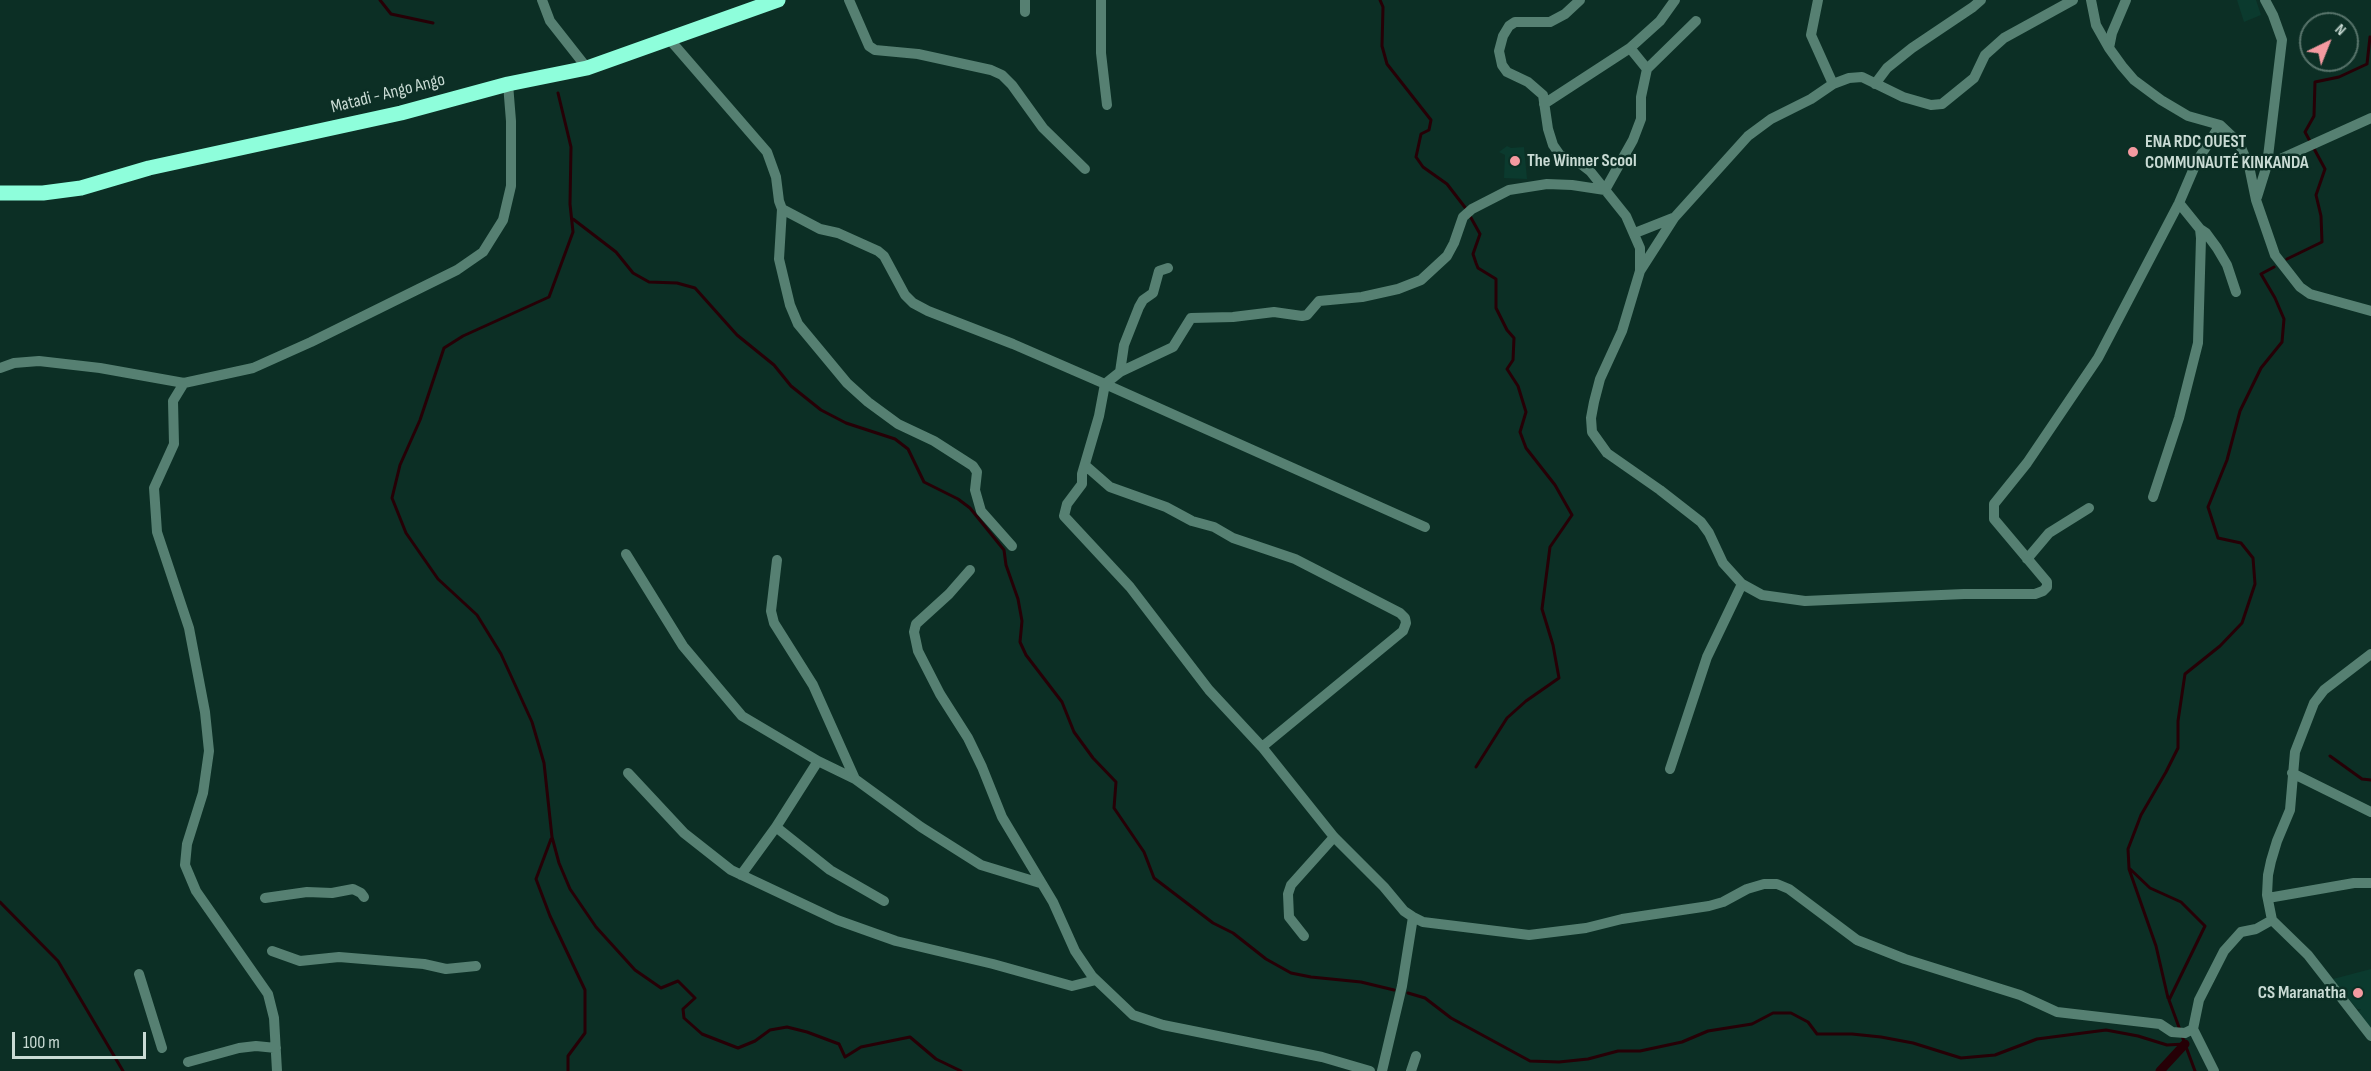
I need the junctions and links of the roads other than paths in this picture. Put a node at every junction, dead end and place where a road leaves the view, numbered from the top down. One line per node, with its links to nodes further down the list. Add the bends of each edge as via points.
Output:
1 (542, 0): 19 (street, via 550,21)
2 (778, 0): 16 (highway, Matadi - Ango Ango)
3 (849, 0): 29 (street, via 869,46 875,50 918,54 1002,75 1043,128)
4 (1025, 0): 14 (street)
5 (1101, 0): 25 (street, via 1101,53)
6 (1580, 0): 24 (street, via 1550,22 1515,22 1503,36 1499,51 1502,65 1507,72 1538,89)
7 (1675, 0): 17 (street, via 1660,21)
8 (1818, 0): 22 (street, via 1811,35)
9 (1981, 0): 23 (street, via 1912,48 1887,68)
10 (2073, 0): 23 (street, via 2004,38 1985,55 1974,78 1942,104 1903,97)
11 (2091, 0): 18 (street, via 2096,25)
12 (2126, 0): 18 (street)
13 (2265, 0): 28 (street, via 2282,40)
14 (1025, 12)
15 (1696, 21): 20 (street)
16 (670, 40): 19 (highway, Matadi - Ango Ango); 34 (street, via 767,152)
17 (1630, 48): 20 (street); 24 (street)
18 (2109, 48): 27 (street, via 2134,80 2160,100 2188,116)
19 (587, 68): 21 (highway, Matadi - Ango Ango)
20 (1647, 69): 30 (street, via 1641,119)
21 (508, 84): 31 (highway, Matadi - Ango Ango, via 401,113 149,168 81,188); 44 (street, via 511,186 503,220 483,252 457,270 253,368)
22 (1833, 84): 23 (street, via 1849,78); 35 (street, via 1748,136)
23 (1875, 84)
24 (1544, 104): 30 (street, via 1553,145 1560,154 1590,171)
25 (1107, 105)
26 (2371, 118): 28 (street)
27 (2220, 125): 32 (street, via 2244,153); 33 (street)
28 (2267, 165): 32 (street)
29 (1085, 169)
30 (1605, 190): 37 (street); 43 (street, via 1547,184 1509,190 1463,217 1447,256 1421,280 1362,297 1319,301 1302,316 1274,312 1191,318 1170,349)
31 (0, 193)
32 (2256, 200): 41 (street, via 2275,255 2300,287 2310,294)
33 (2179, 203): 36 (street); 52 (street, via 2098,358 2027,463 1994,504 1994,519)
34 (782, 209): 45 (street, via 820,229 878,251 905,295 928,311); 50 (street, via 779,259 798,324 868,402 898,424 973,466 981,511)
35 (1674, 218): 37 (street); 39 (street)
36 (2199, 229): 40 (street, via 2217,248); 47 (street, via 2198,343)
37 (1635, 233): 39 (street, via 1640,248)
38 (1168, 268): 43 (street, via 1159,271 1153,293 1139,307 1124,345)
39 (1640, 271): 55 (street, via 1622,331 1600,379 1591,418 1592,432 1607,453 1701,522 1723,563)
40 (2236, 292)
41 (2371, 310)
42 (0, 368): 44 (street, via 39,361)
43 (1120, 372): 45 (street)
44 (184, 383): 83 (street, via 173,400 174,444 154,488 157,532 189,628 209,751 185,865 196,891 268,994)
45 (1105, 384): 46 (street); 49 (street)
46 (1086, 466): 57 (street, via 1082,484 1064,508 1064,516 1130,587 1209,690); 57 (street, via 1110,486 1295,560 1405,618 1403,631)
47 (2153, 497)
48 (2089, 508): 52 (street, via 2049,533)
49 (1425, 527)
50 (1011, 546)
51 (626, 554): 58 (street, via 684,646 742,716)
52 (2027, 559): 55 (street, via 2047,582 2047,587 2035,594 1805,601 1762,595)
53 (777, 560): 62 (street, via 771,611 774,623 813,685)
54 (970, 570): 67 (street, via 916,624 918,651 968,738 1002,817)
55 (1742, 584): 59 (street, via 1707,657)
56 (2371, 654): 61 (street, via 2314,702 2295,752)
57 (1262, 747): 65 (street)
58 (818, 761): 62 (street); 64 (street)
59 (1670, 769)
60 (628, 773): 66 (street, via 684,833)
61 (2292, 773): 63 (street); 71 (street, via 2290,810 2271,861)
62 (855, 779): 67 (street, via 981,866)
63 (2371, 812)
64 (776, 827): 66 (street); 72 (street, via 830,870)
65 (1334, 837): 73 (street); 75 (street, via 1288,894 1289,917)
66 (741, 875): 79 (street, via 837,920 896,941 1072,986)
67 (1040, 883): 79 (street, via 1075,951)
68 (2371, 884): 71 (street)
69 (364, 897): 70 (street, via 353,889)
70 (265, 898)
71 (2268, 898): 74 (street)
72 (884, 901)
73 (1413, 917): 80 (street, via 1423,922 1529,935 1709,906 1747,889 1777,884 1857,940 1905,958 2020,995 2057,1012 2160,1024); 88 (street)
74 (2272, 920): 80 (street, via 2241,932 2224,951); 81 (street, via 2308,955)
75 (1304, 936)
76 (272, 951): 77 (street, via 300,961 339,957 446,969)
77 (476, 966)
78 (139, 974): 82 (street)
79 (1096, 980): 87 (street, via 1133,1015 1163,1025 1322,1057)
80 (2184, 1032): 90 (street)
81 (2371, 1036)
82 (162, 1048)
83 (276, 1048): 85 (street, via 239,1048); 86 (street)
84 (1416, 1056): 89 (street)
85 (188, 1062)
86 (277, 1071)
87 (1370, 1071)
88 (1382, 1071)
89 (1411, 1071)
90 (2214, 1071)

